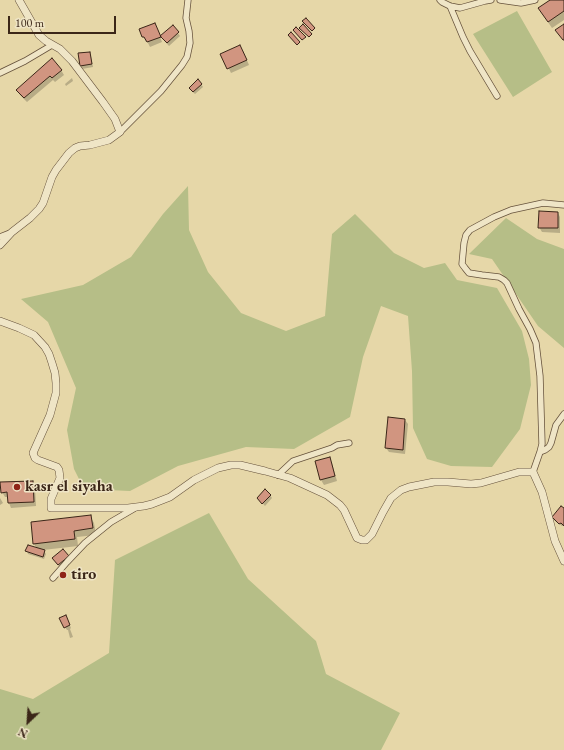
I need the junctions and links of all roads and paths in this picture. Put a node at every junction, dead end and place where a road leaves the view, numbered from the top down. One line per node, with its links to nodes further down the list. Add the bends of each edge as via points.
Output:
1 (19, 0): 8 (street, via 40,35)
2 (188, 0): 11 (street, via 186,18 190,43 187,56 161,91)
3 (440, 0): 7 (street)
4 (492, 0): 7 (street, via 460,8)
5 (500, 0): 6 (street, via 521,3)
6 (535, 0)
7 (450, 6): 10 (street, via 470,51)
8 (52, 45): 9 (street); 11 (street, via 72,61 115,119)
9 (0, 73)
10 (497, 96)
11 (120, 132): 13 (street, via 109,140 80,146 69,153 52,177 39,209)
12 (564, 205): 19 (street, via 543,203 511,210 494,217 470,230 466,235 462,257 462,264 469,272 499,277 507,283 536,342 540,383)
13 (12, 232): 14 (street); 15 (street)
14 (0, 237)
15 (0, 245)
16 (0, 321): 22 (street, via 40,340 54,368 56,393 50,415 33,453 38,460 59,470 60,478 51,499 51,508)
17 (564, 414): 19 (street, via 556,425 551,444)
18 (349, 443): 21 (street, via 293,461)
19 (540, 452): 20 (street)
20 (533, 472): 21 (street, via 519,472 481,483 434,482 401,490 391,498 372,534 366,540 357,538 344,510 334,500 318,490); 23 (street)
21 (278, 475): 22 (street, via 248,467 224,466 200,477 170,497)
22 (137, 507): 24 (street, via 111,522 85,543)
23 (564, 561)
24 (53, 578)

